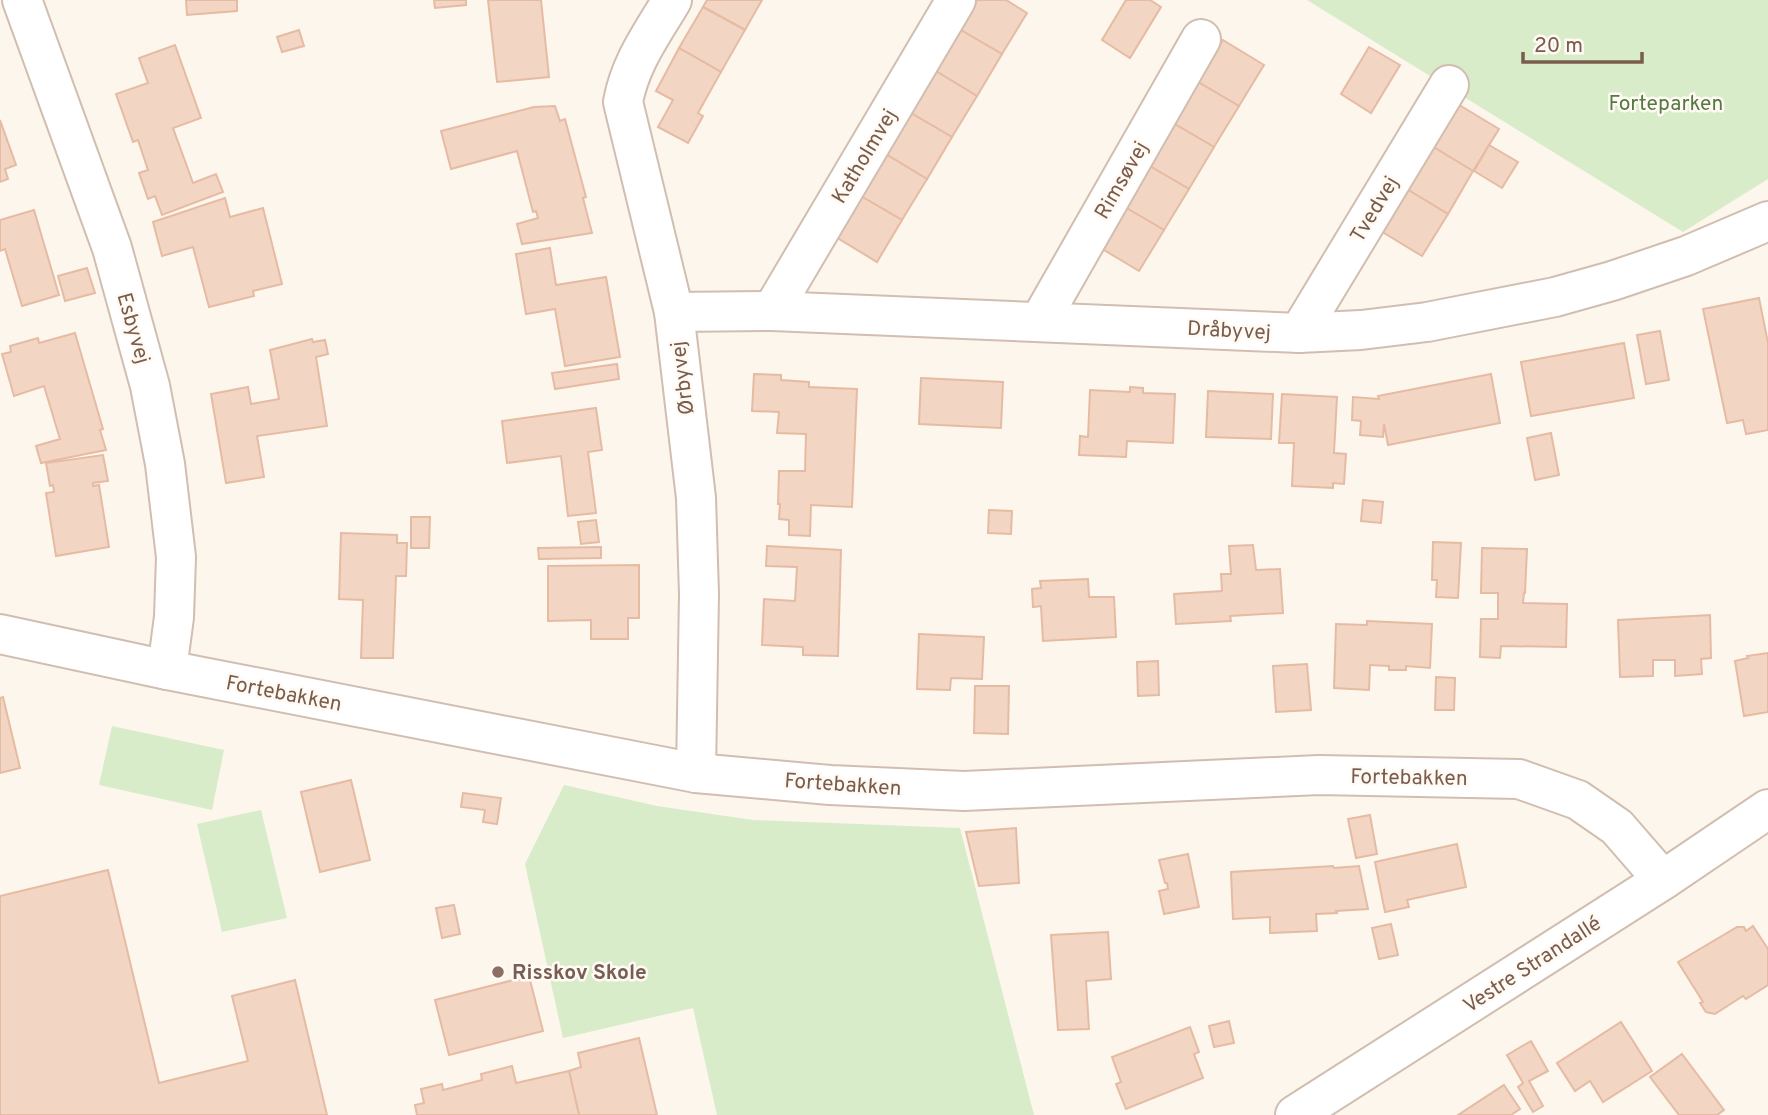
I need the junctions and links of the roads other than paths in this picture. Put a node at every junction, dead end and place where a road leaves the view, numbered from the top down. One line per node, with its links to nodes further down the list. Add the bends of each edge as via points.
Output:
1 (22, 0): 12 (street, Esbyvej, via 112,248 150,386 176,557)
2 (672, 0): 8 (street, Ørbyvej, via 635,64 624,102)
3 (956, 0): 7 (street, Katholmvej)
4 (1201, 39): 9 (street, Rimsøvej)
5 (1449, 85): 10 (street, Tvedvej)
6 (1768, 221): 10 (street, Dråbyvej, via 1686,256 1555,297 1427,322)
7 (772, 311): 8 (street, Dråbyvej); 9 (street, Dråbyvej)
8 (674, 312): 13 (street, Ørbyvej, via 696,498)
9 (1040, 321): 10 (street, Dråbyvej)
10 (1298, 332)
11 (0, 634): 12 (street, Fortebakken)
12 (167, 670): 13 (street, Fortebakken)
13 (696, 773): 15 (street, Fortebakken, via 964,791 1319,775 1520,779 1578,800 1617,827)
14 (1768, 809): 15 (street, Vestre Strandallé)
15 (1663, 880): 16 (street, Vestre Strandallé)
16 (1295, 1115)

